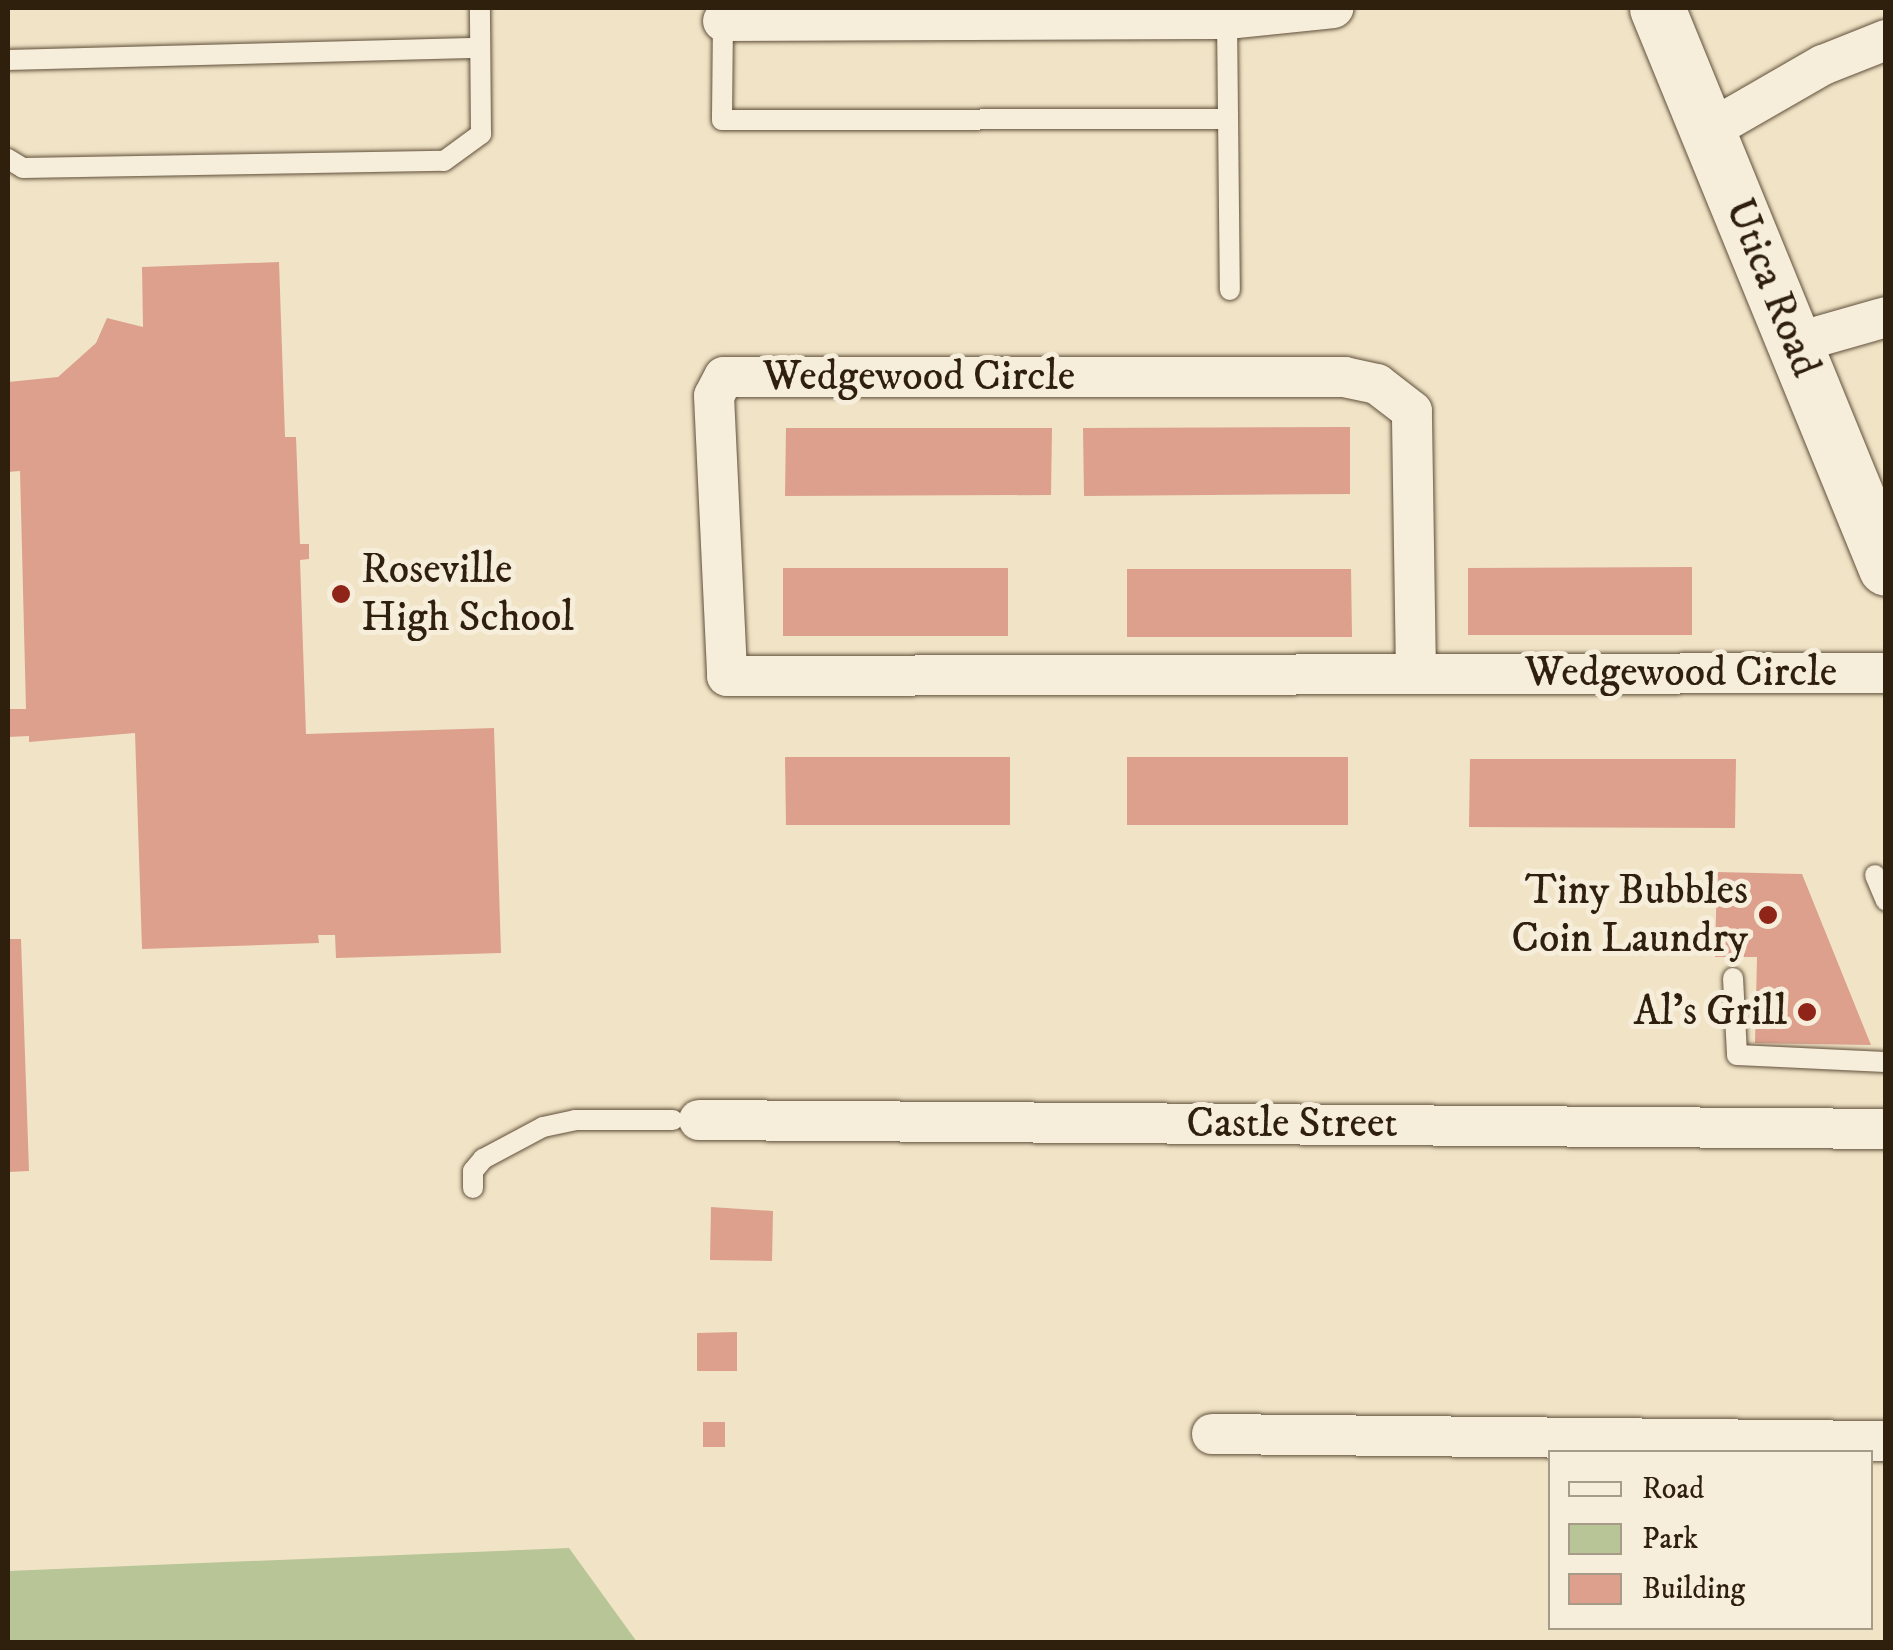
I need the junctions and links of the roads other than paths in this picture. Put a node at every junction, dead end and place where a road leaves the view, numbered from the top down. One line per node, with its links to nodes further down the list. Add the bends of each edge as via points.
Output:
1 (480, 8): 7 (lane)
2 (1333, 8): 4 (street)
3 (1658, 8): 10 (main road, Utica Road)
4 (1227, 19): 5 (street); 9 (lane)
5 (723, 21): 9 (lane, via 722,120)
6 (1886, 40): 10 (street, via 1823,65)
7 (480, 48): 8 (lane); 11 (lane, via 481,134 444,162 23,168)
8 (8, 60)
9 (1228, 119): 12 (lane)
10 (1708, 131): 14 (main road, Utica Road)
11 (8, 159)
12 (1230, 290)
13 (1886, 317): 14 (street)
14 (1795, 343): 15 (main road, Utica Road)
15 (1886, 568)
16 (1886, 673): 17 (street, Wedgewood Circle)
17 (1416, 674): 17 (street, Wedgewood Circle, via 727,676 714,396 724,377 1345,376 1377,384 1412,412)
18 (1875, 876): 19 (lane)
19 (1886, 901)
20 (1733, 978): 21 (lane, via 1737,1055)
21 (1886, 1062)
22 (686, 1120): 23 (street, Castle Street); 24 (lane, via 575,1120 543,1127 483,1159 473,1170)
23 (1886, 1129)
24 (473, 1188)
25 (1212, 1434): 26 (street)
26 (1886, 1440)

